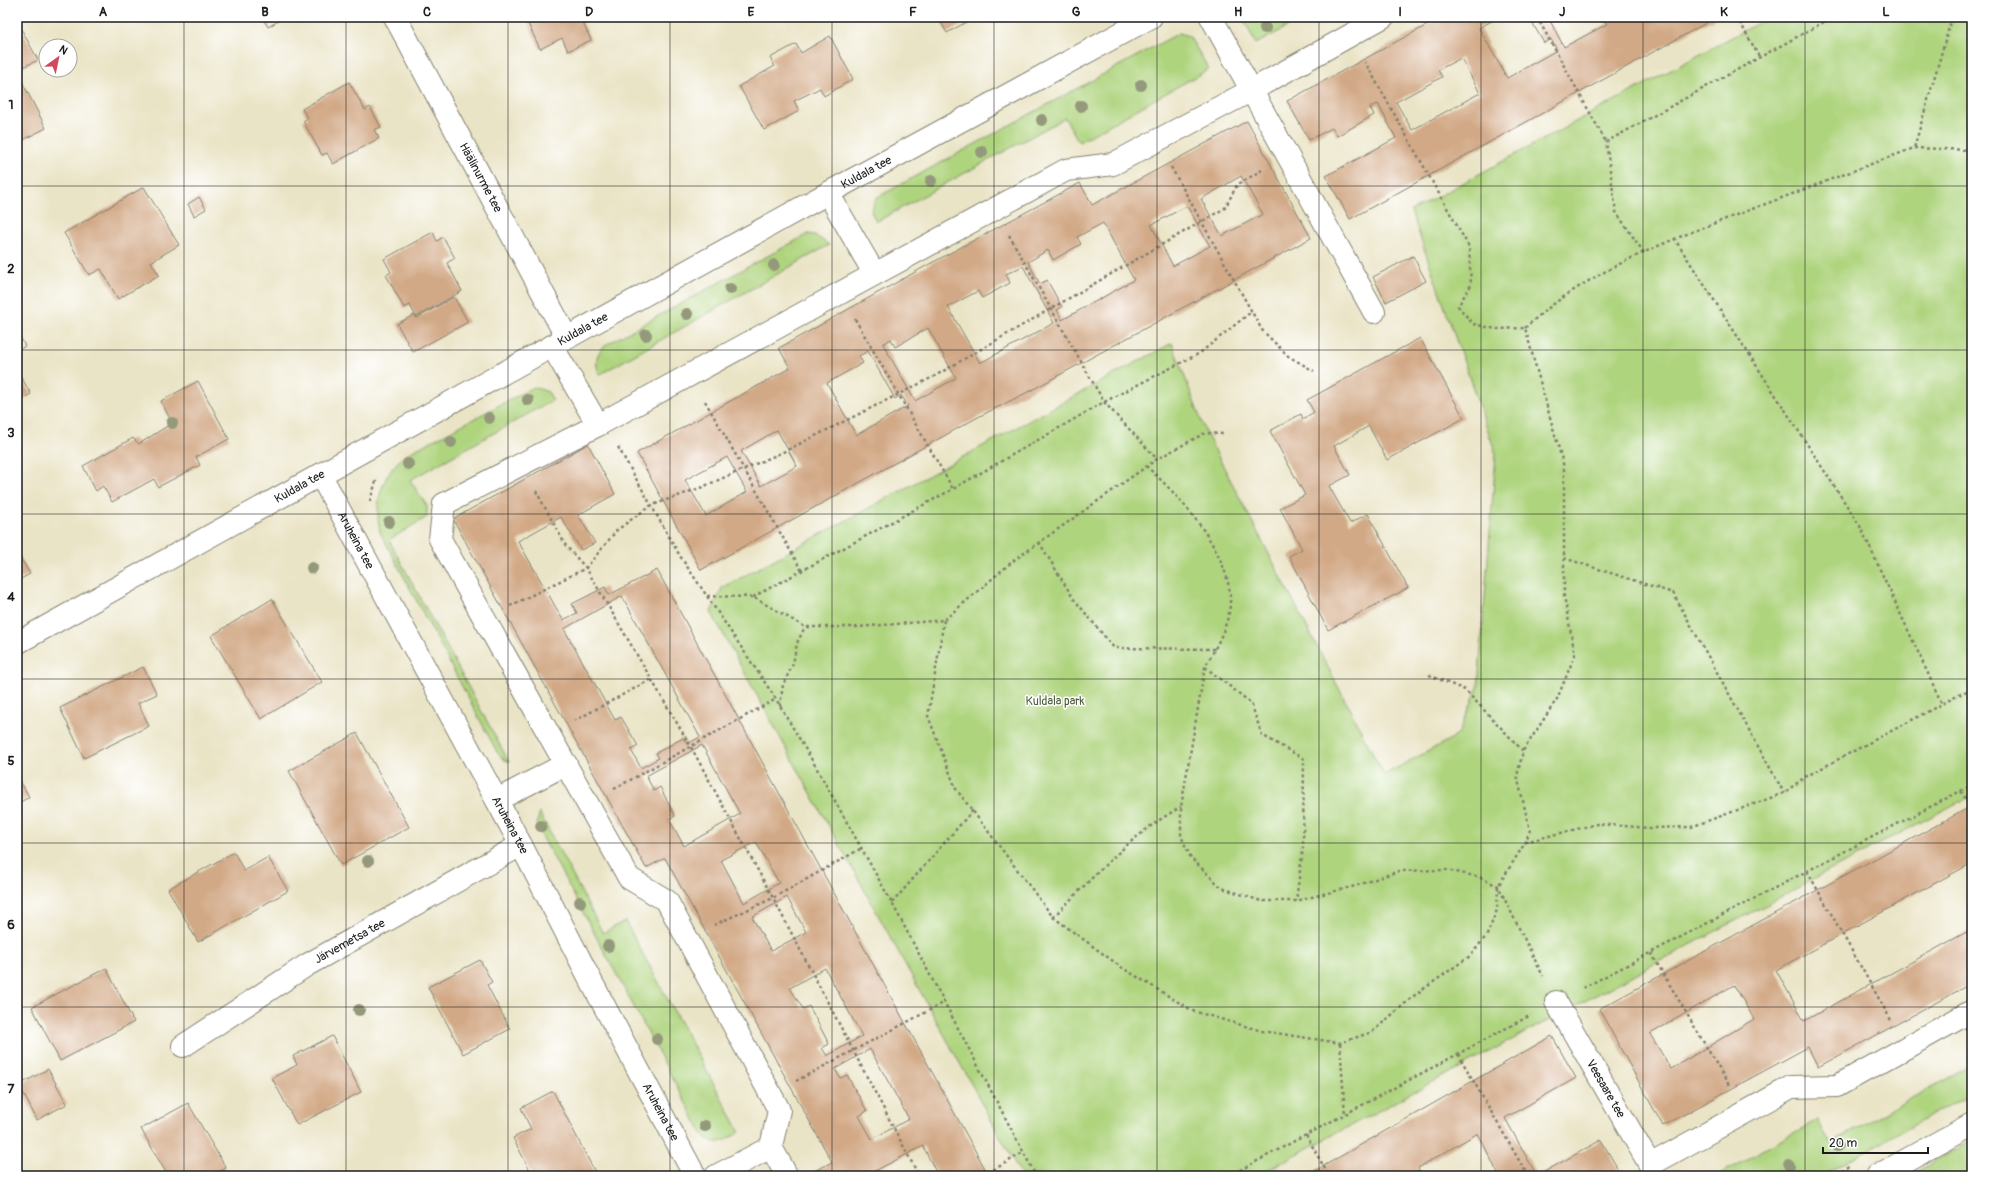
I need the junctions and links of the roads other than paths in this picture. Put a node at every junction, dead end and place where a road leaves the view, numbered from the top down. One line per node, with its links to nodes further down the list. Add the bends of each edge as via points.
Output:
1 (395, 17): 9 (street, Häälinurme tee)
2 (1151, 17): 6 (street, Kuldala tee)
3 (1211, 17): 5 (street)
4 (1384, 17): 5 (street)
5 (1252, 90): 7 (street, via 1112,164 1066,170); 8 (street)
6 (828, 193): 7 (street); 9 (street, Kuldala tee)
7 (874, 273): 10 (street)
8 (1374, 312)
9 (559, 342): 10 (street, Häälinurme tee); 11 (street, Kuldala tee)
10 (598, 425): 13 (street, via 444,504 440,539)
11 (321, 476): 12 (street, Kuldala tee); 14 (street, Aruheina tee)
12 (17, 643)
13 (566, 764): 14 (street); 20 (street, via 629,878 666,901 687,938 779,1110)
14 (497, 800): 15 (street, Aruheina tee)
15 (521, 845): 18 (street, Järvemetsa tee, via 307,965); 22 (street, Aruheina tee)
16 (1556, 1002): 21 (street, Veesaare tee)
17 (1972, 1011): 21 (street, via 1837,1086 1791,1087 1745,1112)
18 (183, 1046)
19 (1972, 1124): 25 (street)
20 (771, 1147): 23 (street); 24 (street)
21 (1652, 1170)
22 (695, 1176)
23 (716, 1176)
24 (787, 1176)
25 (1877, 1176)

